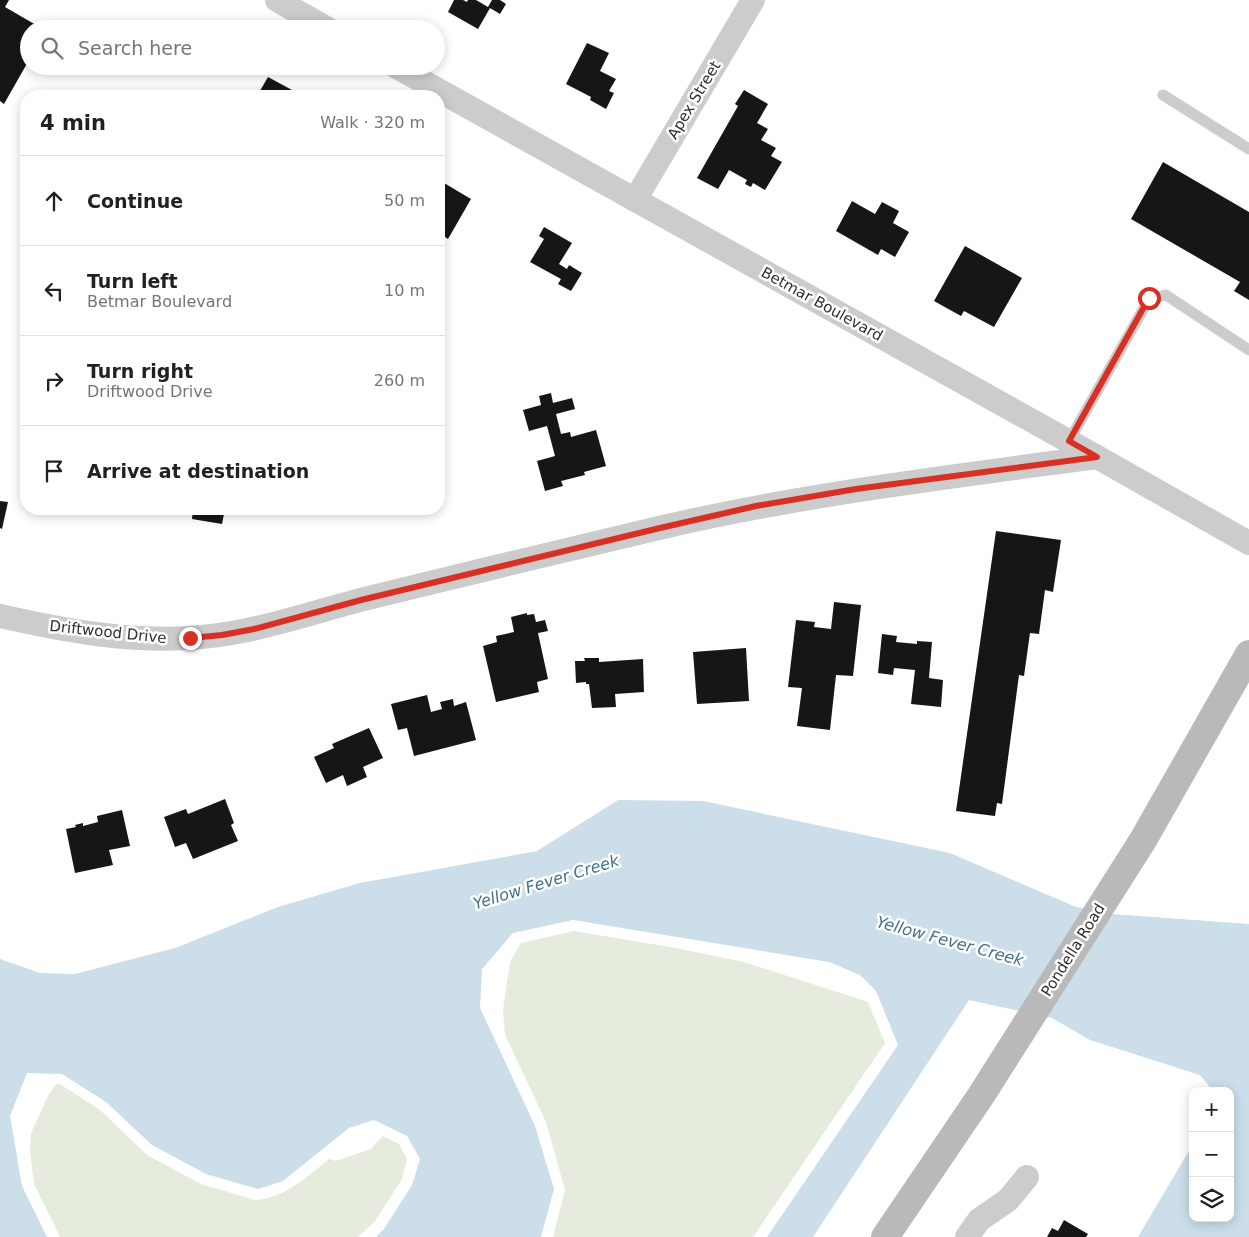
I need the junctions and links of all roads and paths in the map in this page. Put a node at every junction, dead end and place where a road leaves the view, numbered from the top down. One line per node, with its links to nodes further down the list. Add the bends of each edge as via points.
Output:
1 (277, 0): 3 (street)
2 (753, 0): 9 (street, Apex Street)
3 (312, 20)
4 (411, 75): 5 (street, Betmar Boulevard)
5 (438, 90)
6 (445, 94): 9 (street, Betmar Boulevard)
7 (1163, 96): 8 (lane)
8 (1249, 149)
9 (635, 200): 11 (street, Betmar Boulevard)
10 (1249, 350): 11 (lane, via 1166,296 1149,298)
11 (1069, 441): 12 (street, Betmar Boulevard)
12 (1097, 457): 13 (street, Betmar Boulevard); 14 (street, Driftwood Drive, via 856,489 756,506 222,635 158,639 130,637 42,626)
13 (1249, 543)
14 (0, 616)
15 (1249, 654): 17 (main road, Pondella Road, via 1143,840 982,1094)
16 (1027, 1177): 18 (street, via 1008,1200 979,1220)
17 (885, 1237)
18 (967, 1237)

